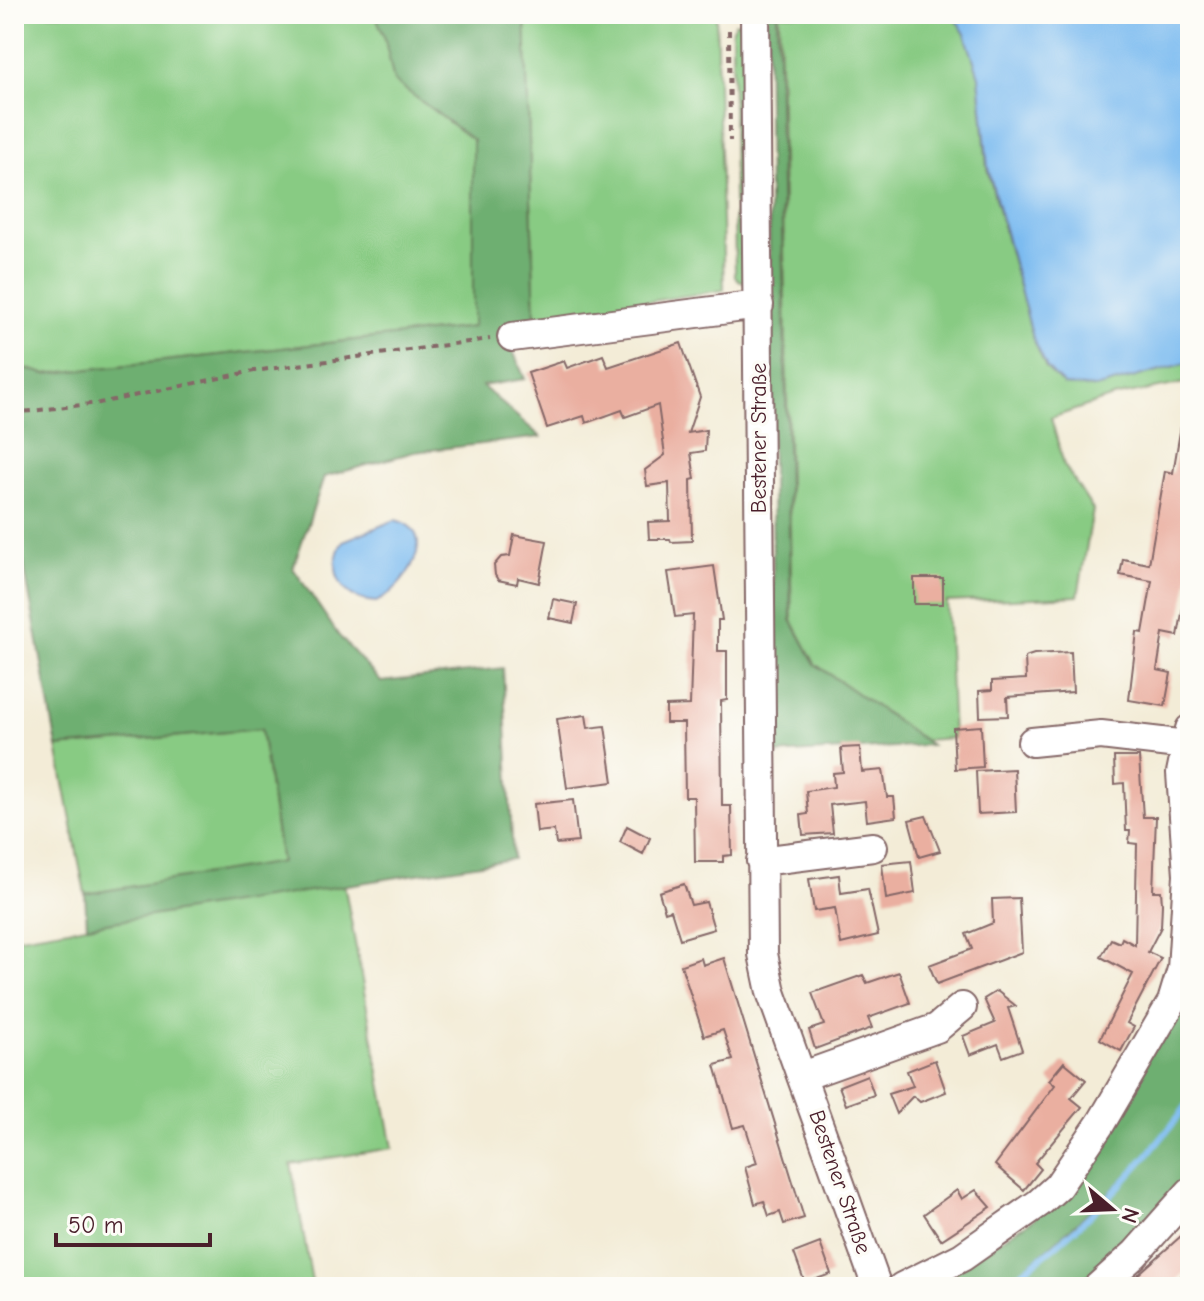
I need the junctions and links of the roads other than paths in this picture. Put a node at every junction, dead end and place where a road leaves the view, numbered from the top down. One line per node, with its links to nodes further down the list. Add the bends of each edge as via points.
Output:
1 (755, 14): 2 (street, Bestener Straße)
2 (759, 305): 3 (street); 7 (street, Bestener Straße)
3 (512, 337)
4 (1188, 737): 5 (street, via 1101,735); 12 (street, via 1181,773 1188,875 1182,969 1172,1002 1058,1186 962,1257)
5 (1032, 742)
6 (873, 847): 7 (street)
7 (761, 861): 9 (street, Bestener Straße, via 766,971)
8 (962, 1007): 9 (street, via 937,1028)
9 (803, 1076): 11 (street, Bestener Straße)
10 (1190, 1192): 13 (street)
11 (877, 1287)
12 (902, 1287)
13 (1098, 1287)

